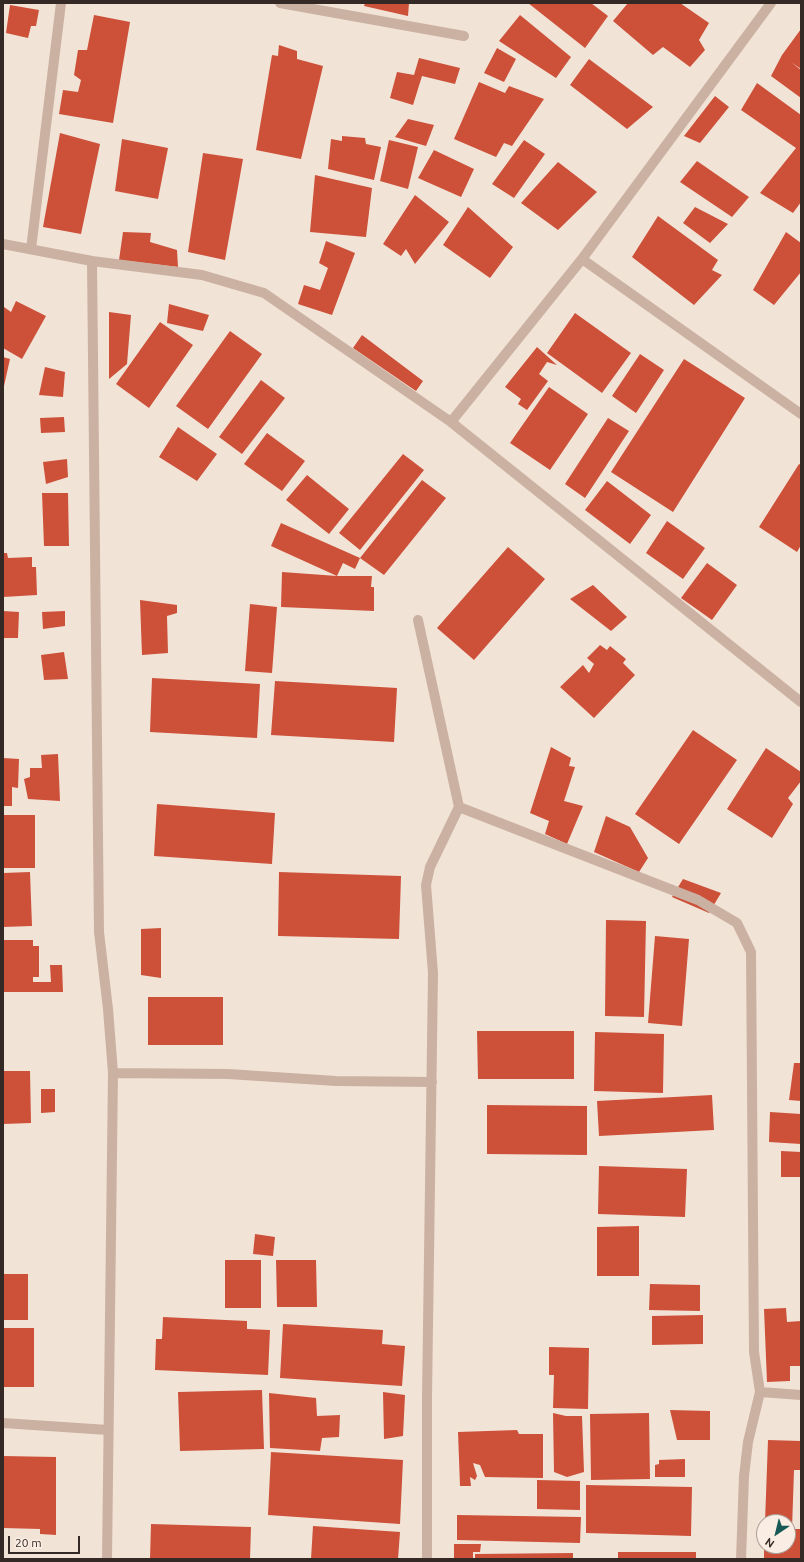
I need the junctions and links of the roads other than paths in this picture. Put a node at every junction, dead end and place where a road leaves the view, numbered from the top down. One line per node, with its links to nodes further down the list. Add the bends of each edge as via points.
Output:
1 (61, 3): 6 (street)
2 (280, 3): 4 (street)
3 (771, 3): 7 (street)
4 (464, 36)
5 (3, 244): 6 (street)
6 (31, 249): 8 (street)
7 (582, 259): 9 (street); 10 (street)
8 (92, 260): 10 (street, via 202,275 264,293); 14 (street, via 99,932)
9 (801, 414)
10 (451, 422): 12 (street)
11 (418, 620): 13 (street)
12 (801, 702)
13 (459, 807): 15 (street, via 430,868 426,885 433,973); 16 (street, via 698,900 737,923 751,952 754,1352)
14 (112, 1073): 15 (street, via 228,1074 336,1081); 19 (street)
15 (432, 1082): 21 (street)
16 (760, 1392): 17 (street); 22 (street, via 748,1442 744,1476)
17 (801, 1395)
18 (3, 1423): 19 (street)
19 (108, 1430): 20 (street)
20 (107, 1559)
21 (427, 1559)
22 (741, 1559)

